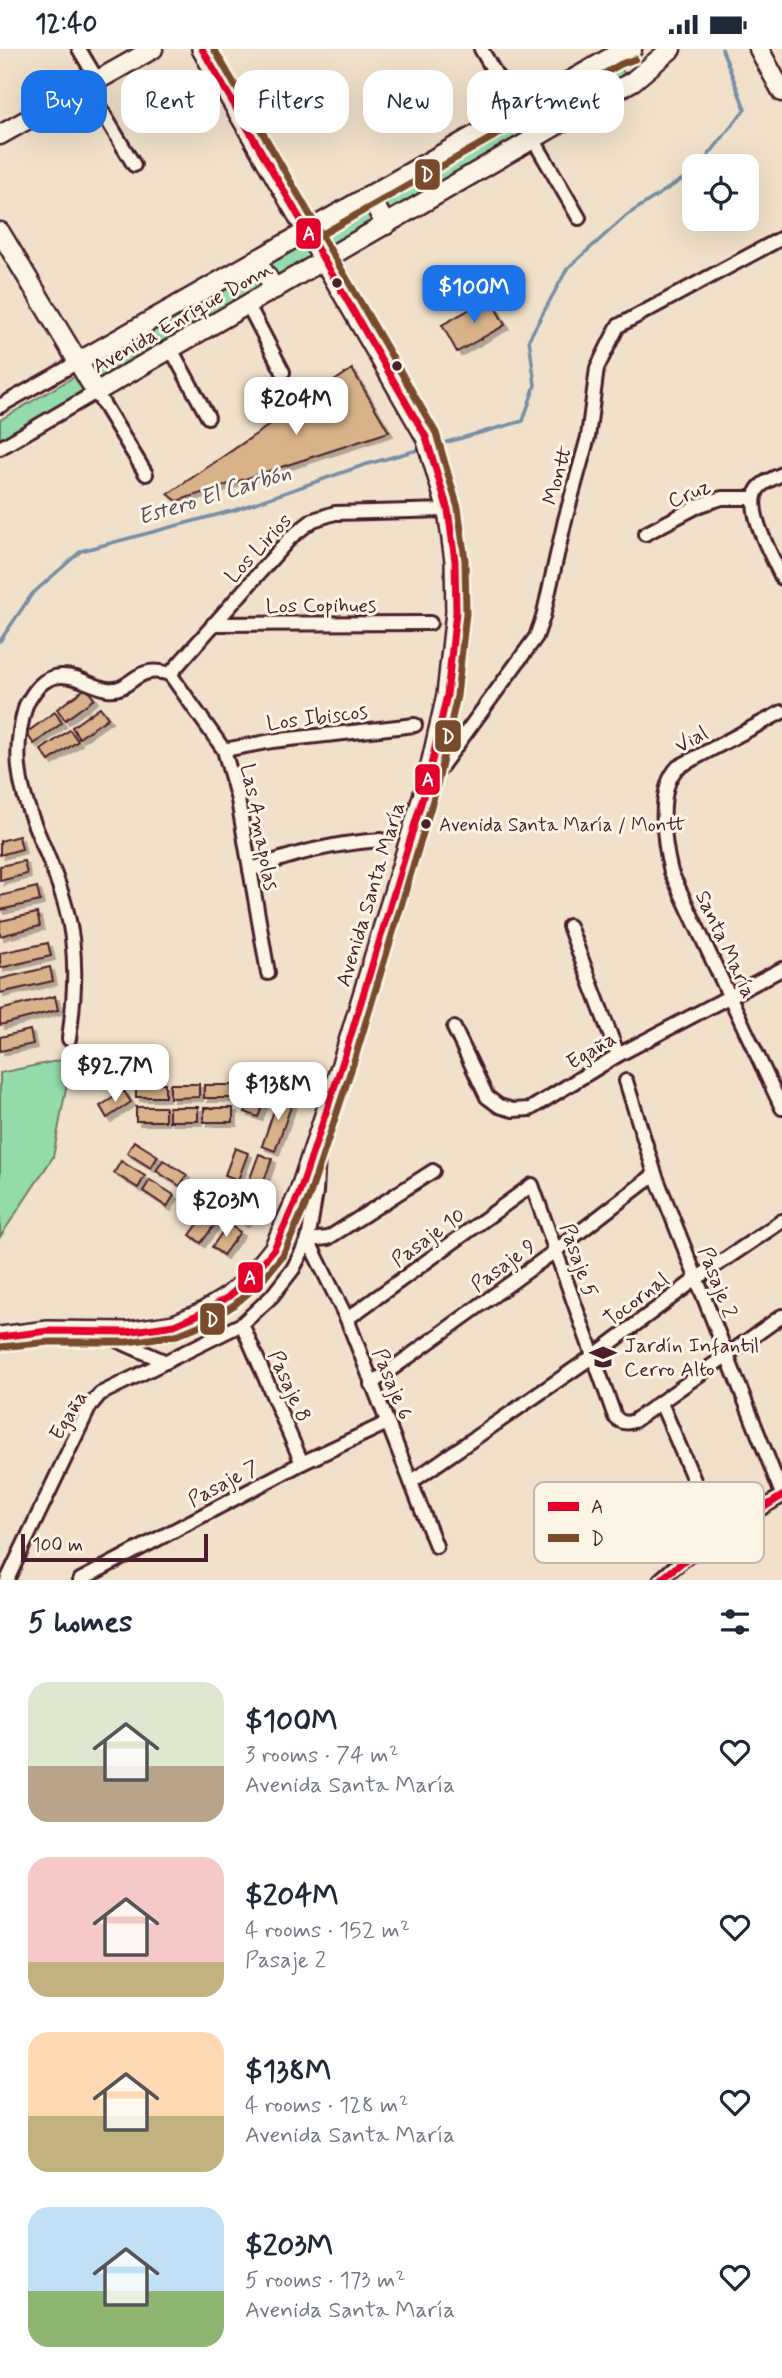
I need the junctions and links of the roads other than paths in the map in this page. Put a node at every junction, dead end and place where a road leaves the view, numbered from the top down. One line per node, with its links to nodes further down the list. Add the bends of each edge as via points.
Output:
1 (79, 49): 10 (street)
2 (153, 49): 13 (street)
3 (202, 49): 25 (main road, Avenida Santa María)
4 (481, 49): 11 (street)
5 (632, 49): 12 (street, Avenida Enrique Donn)
6 (644, 49): 9 (street, via 651,58)
7 (671, 49): 9 (street, Avenida Enrique Donn)
8 (759, 49): 14 (street)
9 (649, 69): 20 (street, Avenida Enrique Donn)
10 (87, 70)
11 (493, 70)
12 (589, 70)
13 (107, 75)
14 (782, 92)
15 (107, 112): 21 (street)
16 (21, 123): 19 (street)
17 (478, 133): 22 (street, Avenida Enrique Donn)
18 (530, 133): 20 (street)
19 (0, 135)
20 (533, 139): 23 (street); 24 (street, Avenida Enrique Donn)
21 (134, 165)
22 (369, 195): 24 (street); 25 (street, Avenida Enrique Donn)
23 (579, 218)
24 (386, 225): 29 (street, Avenida Enrique Donn)
25 (307, 231): 28 (street, Avenida Enrique Donn); 29 (main road, Avenida Santa María)
26 (0, 232): 33 (street)
27 (782, 238): 51 (street, Montt, via 618,326 597,368 588,437 536,637)
28 (256, 260): 30 (street); 33 (street, Avenida Enrique Donn)
29 (324, 261): 30 (street, Avenida Enrique Donn); 42 (main road, Avenida Santa María, via 426,437)
30 (275, 289): 31 (street, Avenida Enrique Donn)
31 (248, 305): 32 (street, Avenida Enrique Donn); 34 (street)
32 (171, 349): 35 (street, Avenida Enrique Donn); 37 (street)
33 (78, 362): 35 (street); 36 (street, Avenida Enrique Donn)
34 (283, 372)
35 (96, 392): 38 (street, Avenida Enrique Donn); 39 (street)
36 (0, 406)
37 (208, 417)
38 (0, 448)
39 (146, 474)
40 (782, 474): 41 (street, via 760,486)
41 (754, 498): 43 (street, Cruz, via 722,498 700,505); 44 (street, via 754,512)
42 (448, 510): 46 (street, Los Lirios, via 335,513 313,520 297,530); 51 (main road, Avenida Santa María, via 455,561 455,625 443,715)
43 (645, 534)
44 (782, 578)
45 (429, 623): 46 (street, Los Copihues)
46 (213, 624): 47 (street, Los Lirios)
47 (170, 674): 50 (street, Las Amapolas); 60 (street, via 141,673 113,689 69,677 46,680 33,693 12,738 13,791 50,864 70,926 75,990)
48 (782, 712): 54 (street, Vial, via 683,763 671,776 664,820)
49 (415, 726): 50 (street, Los Ibiscos)
50 (224, 750): 53 (street, Las Amapolas)
51 (426, 787): 64 (main road, Avenida Santa María)
52 (381, 840): 53 (street, via 324,847)
53 (250, 870): 57 (street, Las Amapolas)
54 (671, 872): 58 (street, Santa María)
55 (569, 926): 61 (street)
56 (782, 969): 58 (street, Egaña)
57 (268, 973)
58 (729, 996): 61 (street, Egaña); 63 (street, Santa María)
59 (454, 1028): 61 (street, Egaña, via 487,1097 513,1110 530,1109)
60 (69, 1039)
61 (618, 1055)
62 (626, 1081): 66 (street, Pasaje 2)
63 (782, 1108)
64 (319, 1135): 69 (street, Egaña); 75 (main road, Avenida Santa María, via 282,1234 242,1287 214,1307 174,1325 135,1332)
65 (433, 1171): 69 (street, via 328,1238)
66 (655, 1174): 70 (street, Pasaje 9); 71 (street, Pasaje 2)
67 (532, 1185): 70 (street, Pasaje 5); 73 (street, Pasaje 10)
68 (782, 1221): 71 (street, Tocornal)
69 (308, 1240): 73 (street, Pasaje 6); 74 (street, Egaña, via 272,1296)
70 (555, 1251): 78 (street, Pasaje 5); 80 (street, Pasaje 9)
71 (696, 1279): 77 (street, Pasaje 2); 78 (street, Tocornal)
72 (782, 1317): 77 (street)
73 (346, 1319): 80 (street, Pasaje 6)
74 (242, 1324): 79 (street, Egaña); 83 (street, Pasaje 8)
75 (95, 1331): 76 (main road, Avenida Santa María); 79 (street)
76 (0, 1337)
77 (726, 1356): 81 (street); 86 (street, Pasaje 2)
78 (592, 1357): 81 (street, Pasaje 5, via 615,1417 623,1423); 84 (street, Tocornal)
79 (166, 1362): 90 (street, Egaña, via 100,1395 90,1406)
80 (371, 1384): 82 (street, Pasaje 6)
81 (662, 1403): 85 (street)
82 (387, 1423): 83 (street, Pasaje 7); 84 (street, Pasaje 6)
83 (302, 1463): 91 (street, Pasaje 7)
84 (411, 1482): 88 (street, Pasaje 6)
85 (695, 1482)
86 (782, 1495): 87 (street)
87 (764, 1506)
88 (436, 1546)
89 (679, 1563): 92 (street)
90 (7, 1580)
91 (80, 1580)
92 (660, 1580)

